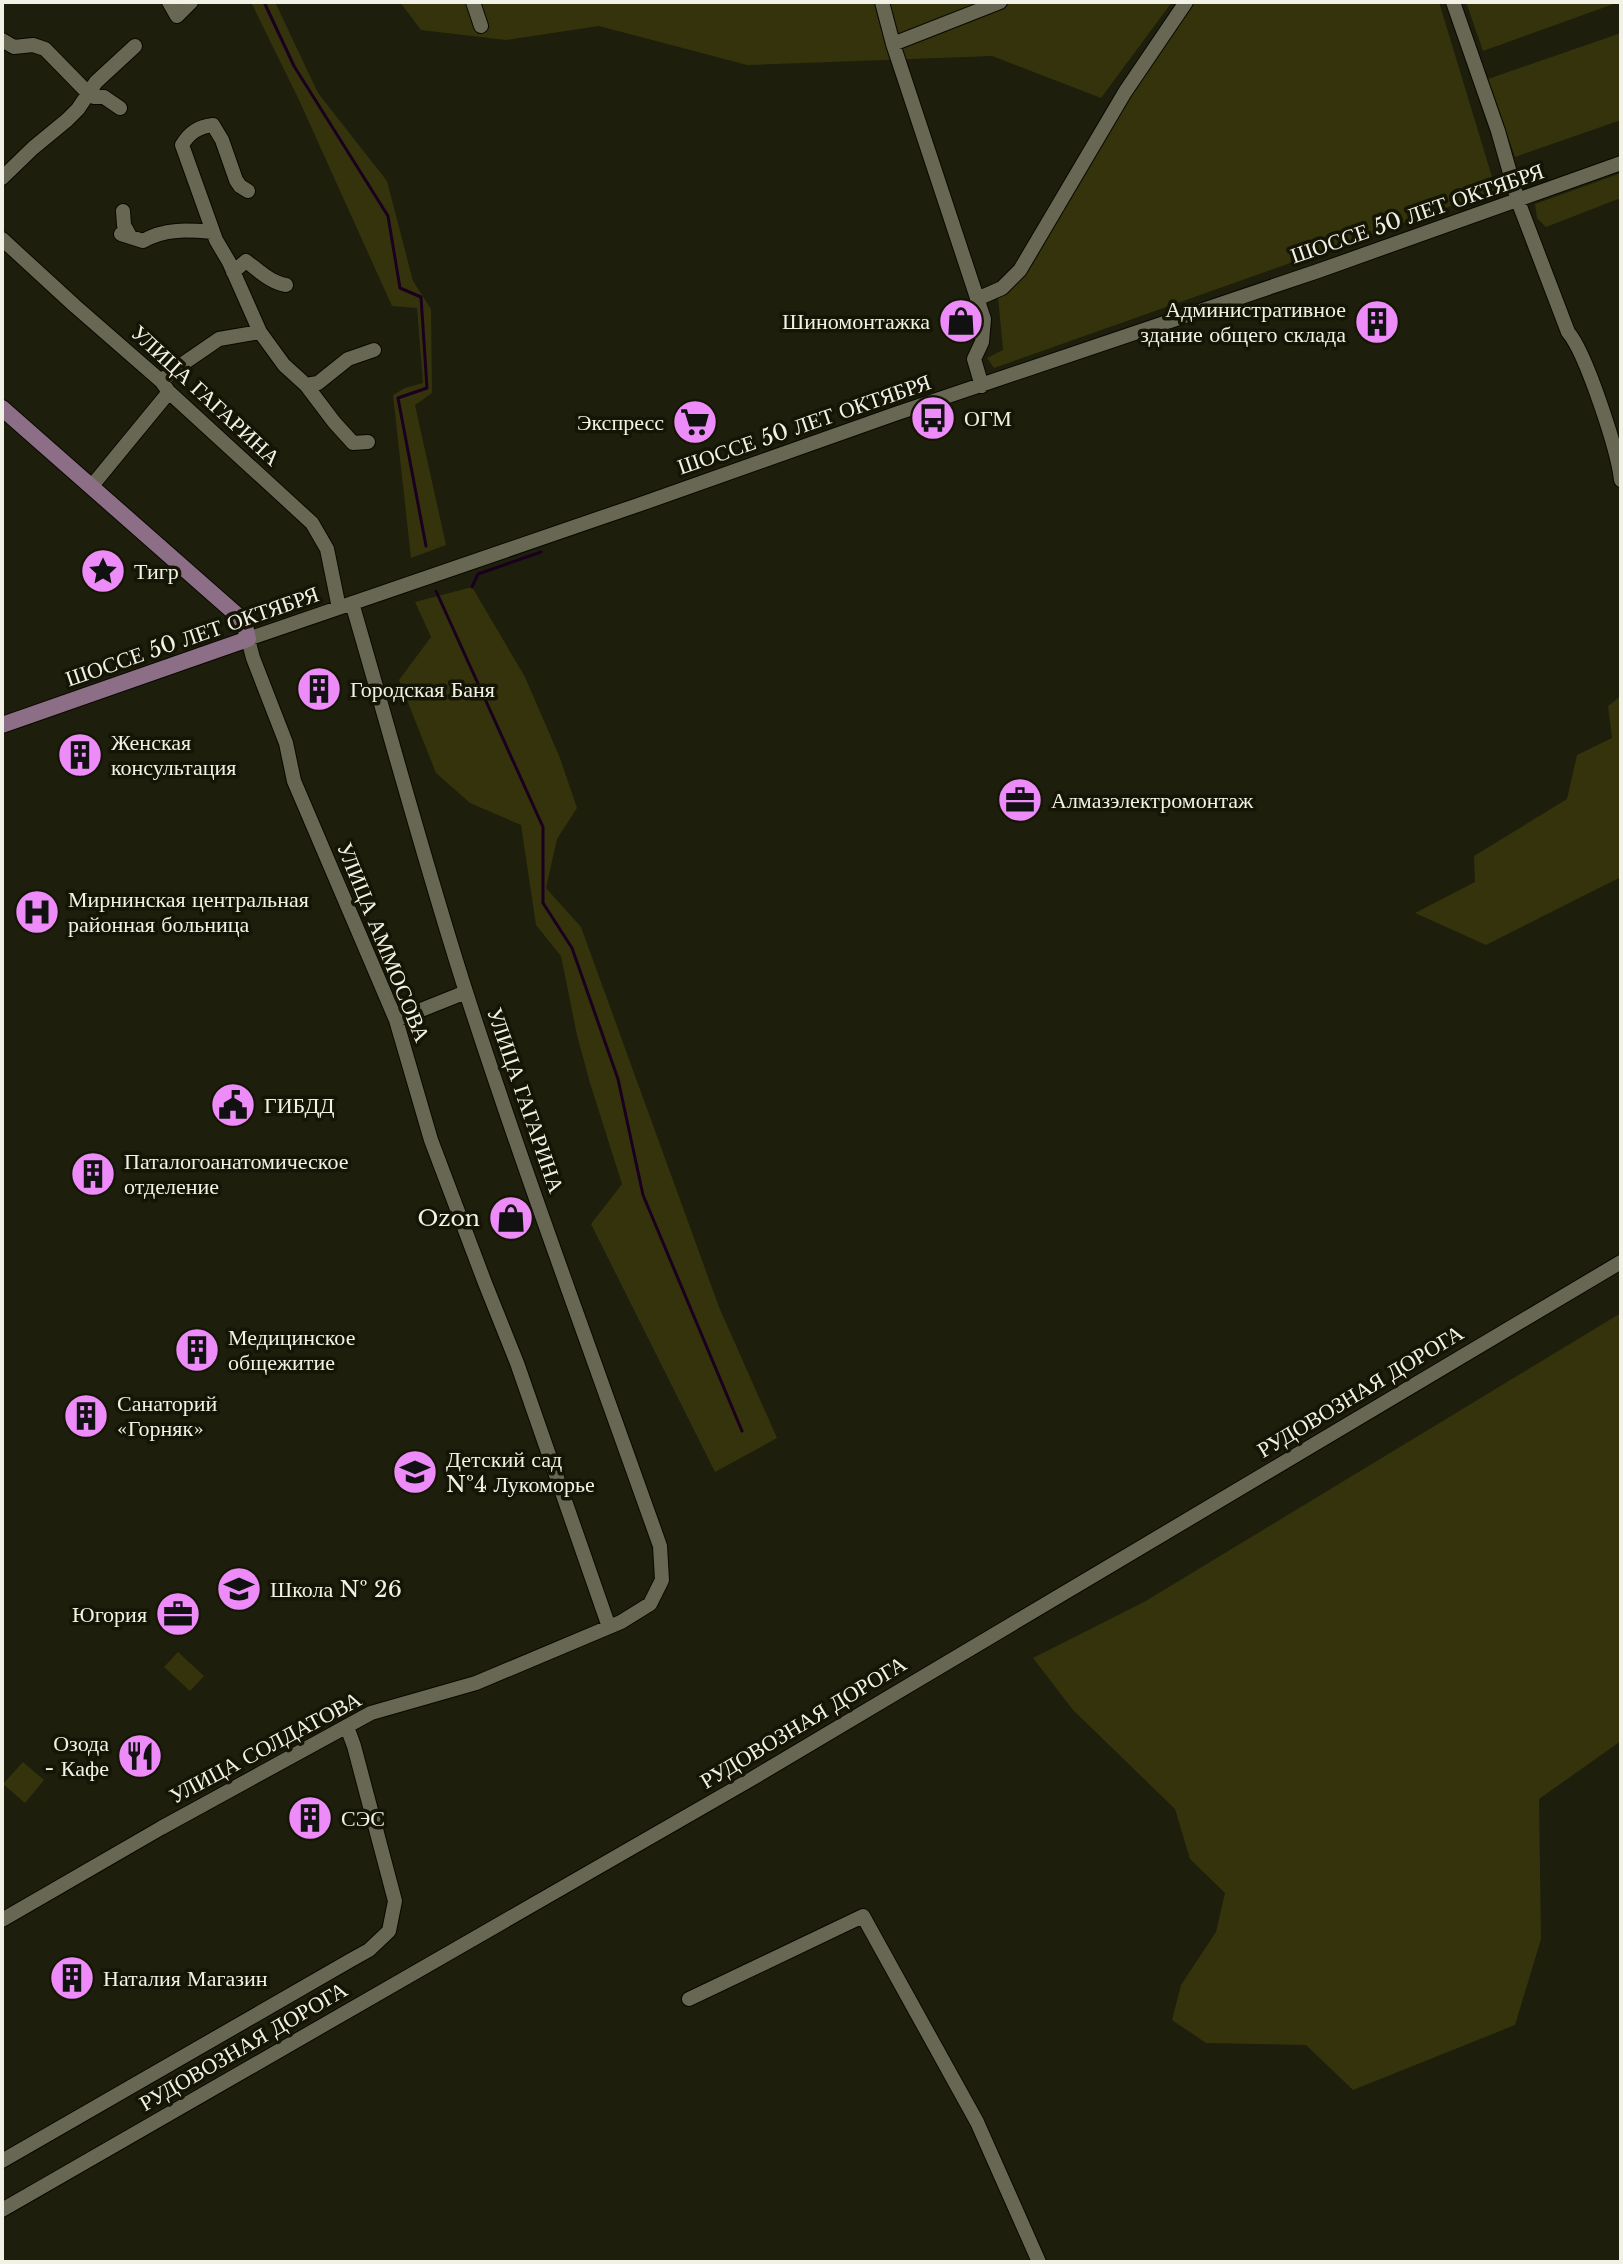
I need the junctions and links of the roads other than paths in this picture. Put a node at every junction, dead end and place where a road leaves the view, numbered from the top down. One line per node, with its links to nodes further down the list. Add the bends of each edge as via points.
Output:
1 (169, 2): 2 (street, via 177,16)
2 (191, 2)
3 (473, 2): 8 (street)
4 (882, 2): 10 (street)
5 (1000, 2): 10 (street)
6 (1186, 2): 23 (street, via 1125,92 1020,270 1002,288)
7 (1453, 2): 17 (street)
8 (481, 26)
9 (2, 40): 12 (street, via 14,47 45,49)
10 (893, 44): 23 (street)
11 (135, 46): 12 (street)
12 (88, 93): 13 (street); 15 (street, via 67,120)
13 (120, 108)
14 (1621, 163): 17 (street, ШОССЕ 50 ЛЕТ ОКТЯБРЯ)
15 (2, 178)
16 (248, 191): 19 (street, via 236,180 213,125 199,126 187,137 182,145)
17 (1518, 201): 27 (street, ШОССЕ 50 ЛЕТ ОКТЯБРЯ); 31 (street, via 1568,332 1585,362)
18 (123, 211): 19 (street, via 125,235 143,241 171,230)
19 (213, 232): 21 (street)
20 (2, 239): 28 (street, УЛИЦА ГАГАРИНА)
21 (233, 272): 22 (street, via 246,261); 24 (street)
22 (286, 285)
23 (977, 299): 27 (street, via 984,332 974,359)
24 (260, 332): 26 (street); 28 (street, via 219,339 184,363)
25 (374, 350): 26 (street)
26 (306, 385): 30 (street, via 353,443)
27 (982, 386): 33 (street, ШОССЕ 50 ЛЕТ ОКТЯБРЯ)
28 (165, 387): 32 (street); 33 (street, УЛИЦА ГАГАРИНА, via 312,523 327,549)
29 (2, 408): 32 (main road, УЛИЦА АММОСОВА)
30 (368, 442)
31 (1621, 480)
32 (91, 487): 34 (main road, УЛИЦА АММОСОВА, via 237,615)
33 (346, 606): 34 (street, ШОССЕ 50 ЛЕТ ОКТЯБРЯ); 36 (street, УЛИЦА ГАГАРИНА)
34 (248, 639): 35 (main road, ШОССЕ 50 ЛЕТ ОКТЯБРЯ); 37 (street, УЛИЦА АММОСОВА, via 286,743 294,781)
35 (2, 725)
36 (466, 992): 37 (street); 39 (street, УЛИЦА ГАГАРИНА, via 660,1546 662,1580)
37 (396, 1020): 40 (street, УЛИЦА АММОСОВА, via 434,1148 517,1363)
38 (1621, 1262): 45 (street, РУДОВОЗНАЯ ДОРОГА, via 748,1781)
39 (650, 1604): 40 (street, УЛИЦА СОЛДАТОВА)
40 (609, 1627): 41 (street, УЛИЦА СОЛДАТОВА, via 476,1683 371,1713)
41 (347, 1727): 42 (street, УЛИЦА СОЛДАТОВА); 44 (street, via 395,1901 389,1931 360,1955)
42 (2, 1920)
43 (689, 1999): 46 (street, via 863,1916 977,2122)
44 (2, 2161)
45 (2, 2210)
46 (1039, 2262)

